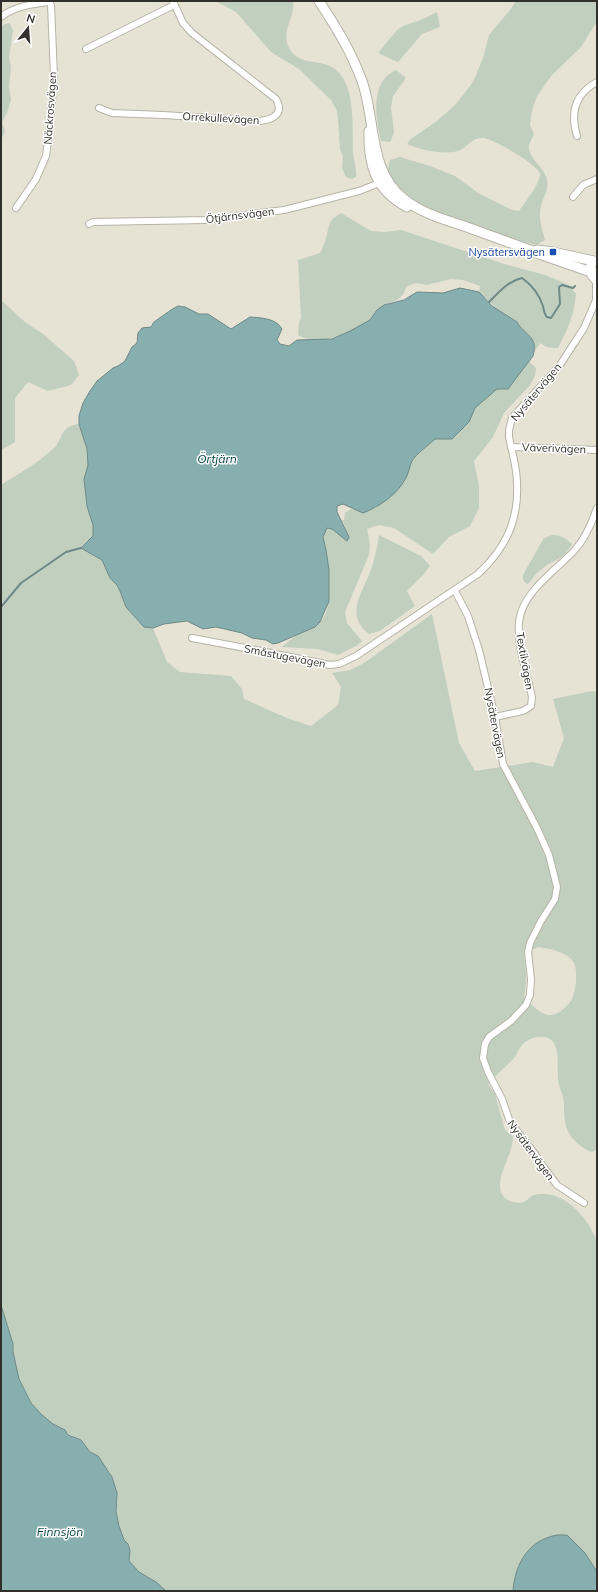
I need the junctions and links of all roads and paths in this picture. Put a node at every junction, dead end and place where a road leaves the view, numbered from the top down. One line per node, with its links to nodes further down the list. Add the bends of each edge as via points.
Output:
1 (49, 1): 4 (street, via 24,6); 12 (street, Näckrosvägen, via 54,76 48,144 41,169)
2 (319, 1): 10 (street, via 343,38 362,82 369,109 369,154 374,171)
3 (173, 3): 5 (street); 7 (street, Orrekullevägen, via 183,23 192,33 276,99 279,104 277,115 268,121 259,121 112,113)
4 (1, 17)
5 (86, 49)
6 (597, 82): 8 (street, via 582,94 576,104 573,124)
7 (100, 108)
8 (577, 136)
9 (597, 179): 11 (street, via 583,185)
10 (383, 181): 13 (street, Ötjärnsvägen, via 359,191 284,210 205,220); 14 (street, via 385,190 411,210)
11 (573, 197)
12 (16, 208)
13 (89, 224)
14 (530, 250): 15 (street); 16 (street)
15 (596, 260): 16 (street, via 591,266)
16 (591, 272): 17 (street)
17 (597, 281): 18 (street, Nysätervägen)
18 (597, 298): 19 (street, Nysätervägen, via 584,328 570,351 512,418 509,430)
19 (511, 447): 20 (street, Väverivägen); 22 (street, Nysätervägen, via 518,497 508,535 492,561)
20 (597, 450)
21 (597, 508): 24 (street, Textilvägen, via 588,530 575,549 540,585 522,610 520,639 532,697 531,706)
22 (455, 591): 23 (street, Småstugevägen, via 340,664 330,665); 24 (street, Nysätervägen, via 474,633)
23 (192, 638)
24 (494, 717): 25 (street, Nysätervägen, via 502,764 537,828 548,855 557,893 530,943 530,995 526,1005 511,1022 489,1037 483,1058 510,1122 557,1185)
25 (584, 1204)

